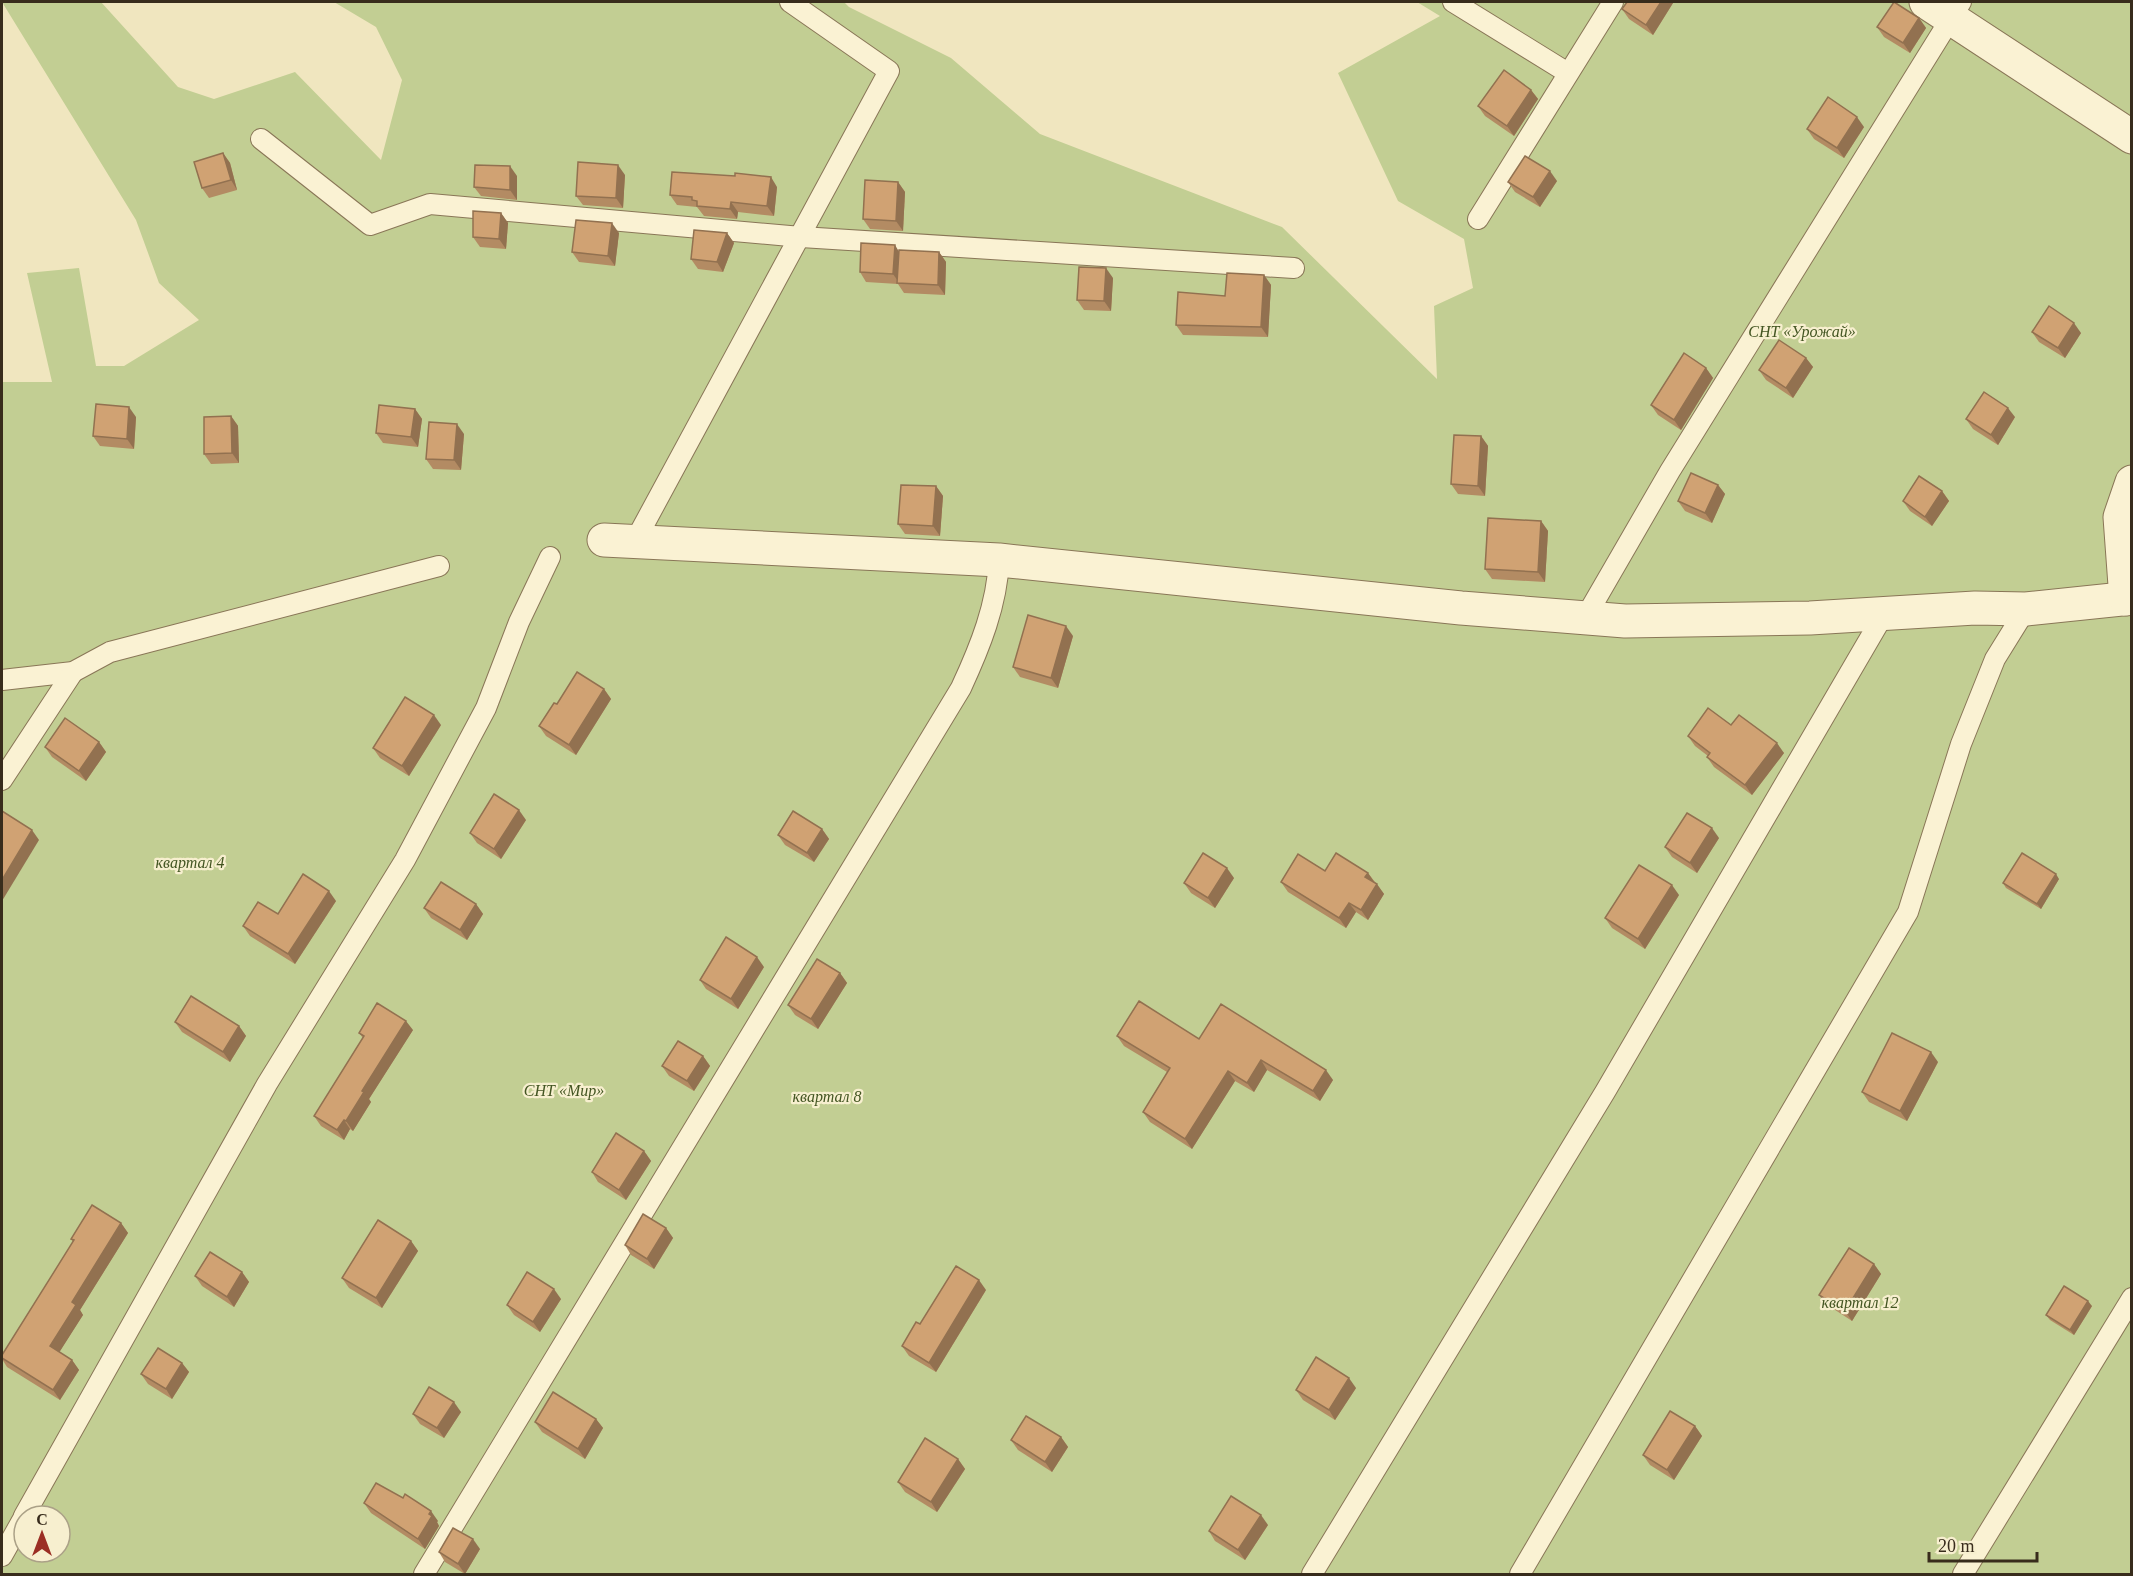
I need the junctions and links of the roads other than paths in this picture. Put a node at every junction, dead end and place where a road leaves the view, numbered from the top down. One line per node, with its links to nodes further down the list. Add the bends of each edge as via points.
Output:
1 (790, 2): 9 (lane, via 889,70)
2 (1453, 2): 5 (lane)
3 (1612, 2): 5 (lane)
4 (1946, 7): 6 (street); 19 (lane)
5 (1568, 73): 8 (lane)
6 (2132, 137)
7 (261, 139): 9 (lane, via 370,225 430,204)
8 (1478, 219)
9 (801, 237): 10 (lane); 12 (lane)
10 (1294, 268)
11 (2132, 482): 16 (street, via 2120,517)
12 (620, 541): 14 (street)
13 (549, 557): 24 (lane, via 486,708 405,860 267,1084)
14 (999, 560): 19 (street); 27 (lane, via 998,584 980,647 961,688)
15 (439, 566): 20 (lane, via 110,652)
16 (2128, 598): 17 (street)
17 (2026, 609): 18 (street); 29 (lane, via 1995,659 1961,744 1908,912)
18 (1884, 614): 19 (street, via 1625,621); 28 (lane, via 1605,1092)
19 (1585, 618)
20 (73, 672): 21 (lane); 22 (lane)
21 (2, 680)
22 (2, 780)
23 (2132, 1298): 30 (lane)
24 (31, 1504)
25 (12, 1538): 26 (lane)
26 (2, 1556)
27 (424, 1575)
28 (1312, 1575)
29 (1520, 1575)
30 (1963, 1575)

